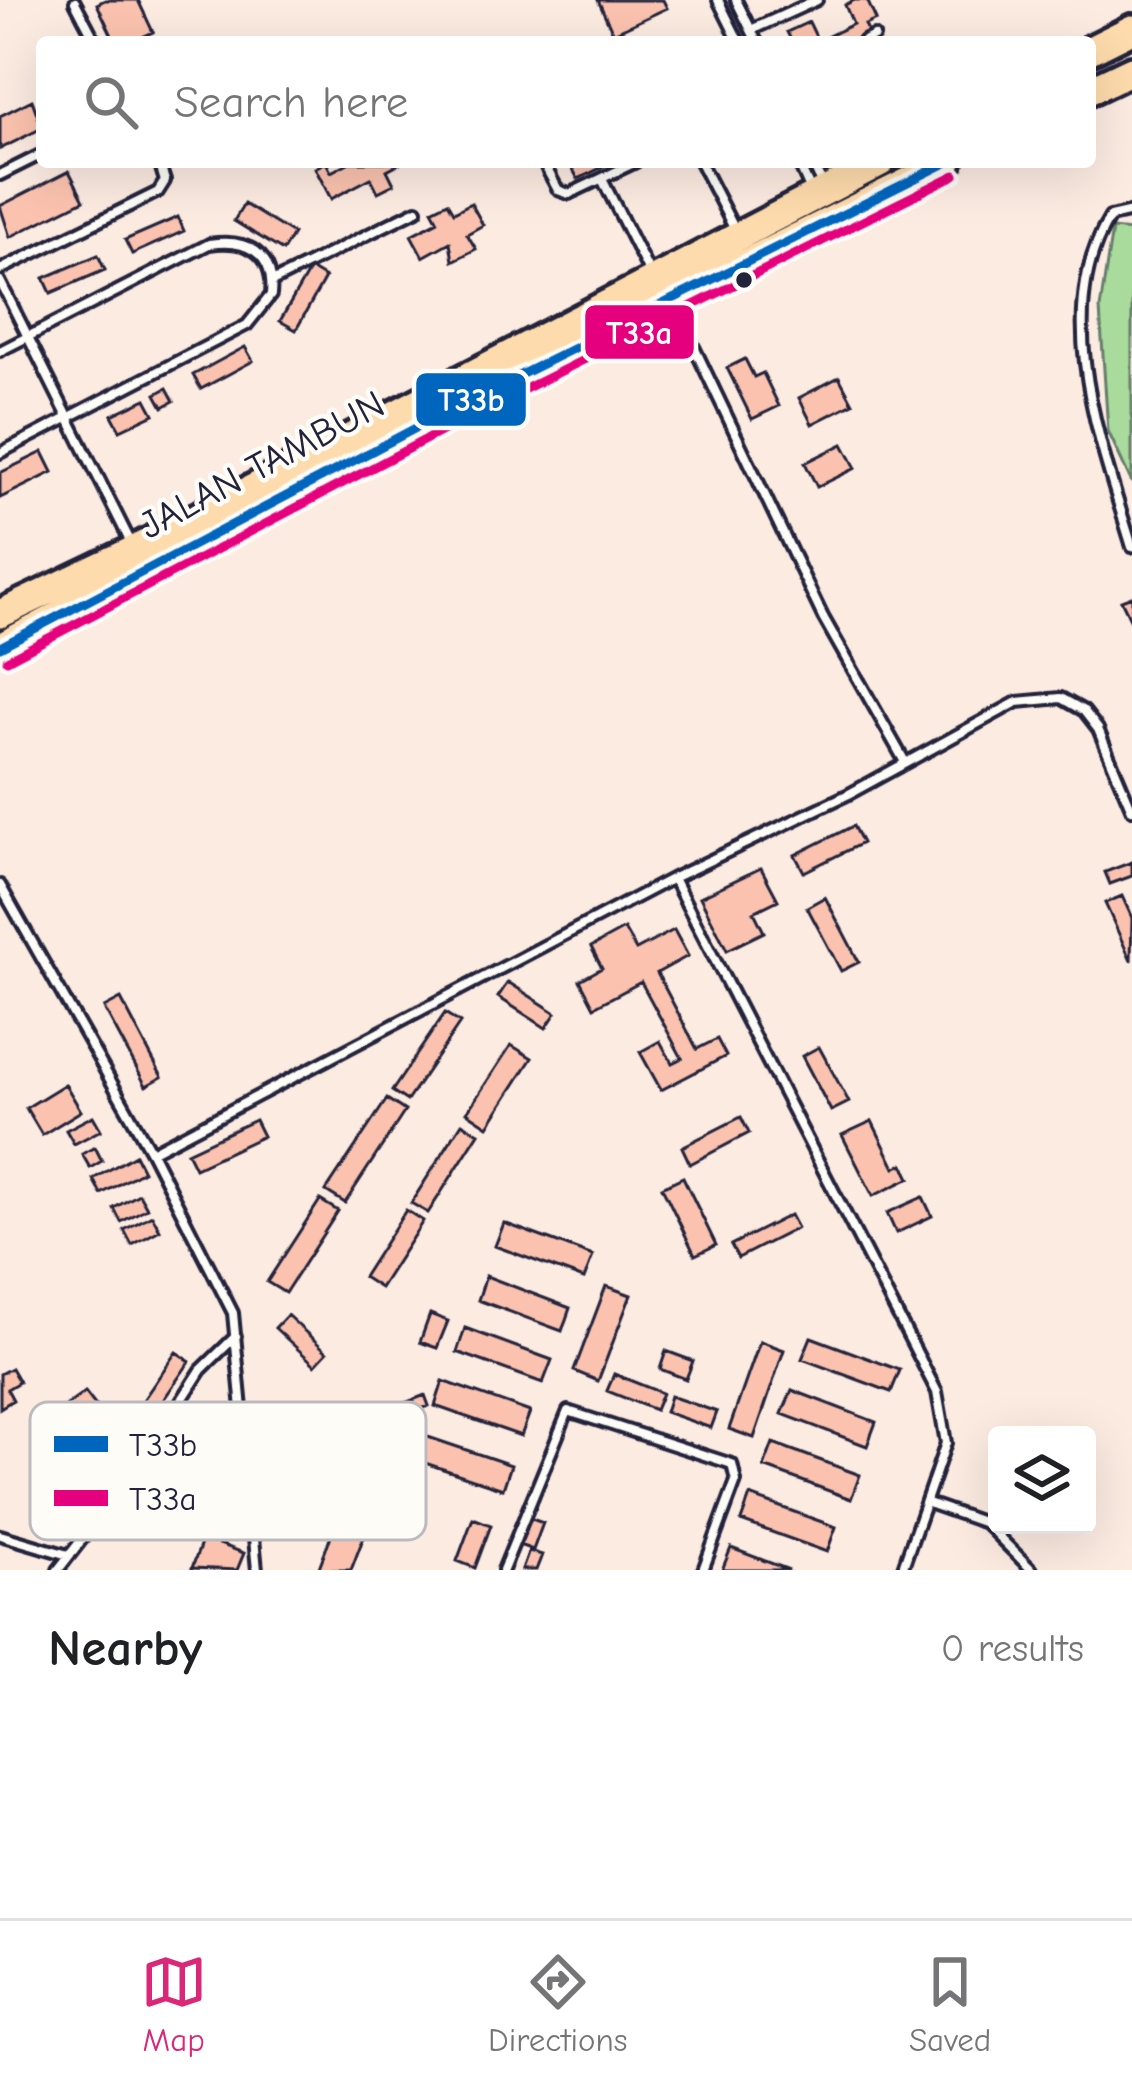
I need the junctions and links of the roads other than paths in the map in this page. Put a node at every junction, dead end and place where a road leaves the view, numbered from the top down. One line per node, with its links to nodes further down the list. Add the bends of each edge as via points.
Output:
1 (718, 0): 8 (lane)
2 (736, 0): 6 (lane)
3 (817, 0): 6 (lane)
4 (75, 2): 7 (lane)
5 (1132, 29): 10 (main road)
6 (751, 30): 9 (lane)
7 (93, 36)
8 (736, 36)
9 (754, 36)
10 (1096, 47)
11 (1132, 70): 12 (main road)
12 (1096, 87)
13 (36, 157): 23 (lane)
14 (160, 168): 30 (lane, via 158,192)
15 (547, 168): 24 (lane, via 563,193)
16 (623, 168): 24 (lane)
17 (703, 168): 28 (lane)
18 (802, 168): 25 (lane)
19 (814, 168): 25 (lane)
20 (870, 168): 25 (main road, JALAN TAMBUN)
21 (924, 168): 25 (main road, via 853,197)
22 (936, 168): 29 (main road, JALAN TAMBUN)
23 (0, 175)
24 (602, 178): 33 (lane)
25 (821, 196): 28 (main road, JALAN TAMBUN); 29 (main road, via 801,222)
26 (417, 210): 32 (lane)
27 (1132, 212): 38 (lane, via 1114,215 1097,241 1084,322 1098,433)
28 (739, 236): 33 (main road, JALAN TAMBUN)
29 (739, 268): 33 (main road, JALAN TAMBUN)
30 (0, 269)
31 (0, 281): 34 (lane)
32 (272, 282): 34 (lane, via 268,264 249,245 209,244); 36 (lane, via 265,309 247,325)
33 (663, 291): 39 (main road, JALAN TAMBUN); 41 (main road, JALAN TAMBUN); 42 (lane, via 823,617)
34 (26, 338): 35 (lane); 36 (lane)
35 (0, 351)
36 (67, 417): 37 (lane); 39 (lane)
37 (0, 453)
38 (1132, 548)
39 (134, 550): 40 (main road, JALAN TAMBUN)
40 (0, 614)
41 (0, 647)
42 (905, 762): 43 (lane, via 1017,701 1061,698 1098,729); 44 (lane)
43 (1132, 810)
44 (674, 878): 46 (lane); 50 (lane, via 937,1392 946,1443)
45 (0, 885): 46 (lane)
46 (151, 1152): 47 (lane)
47 (237, 1335): 48 (lane); 49 (lane)
48 (181, 1402)
49 (243, 1402)
50 (928, 1503): 59 (lane); 60 (lane, via 985,1523)
51 (0, 1535): 54 (lane)
52 (80, 1540): 54 (lane)
53 (254, 1540): 56 (lane)
54 (68, 1555): 55 (lane)
55 (58, 1570)
56 (257, 1570)
57 (503, 1570): 58 (lane, via 560,1419 580,1411 732,1464 736,1481)
58 (703, 1570)
59 (902, 1570)
60 (1032, 1570)

